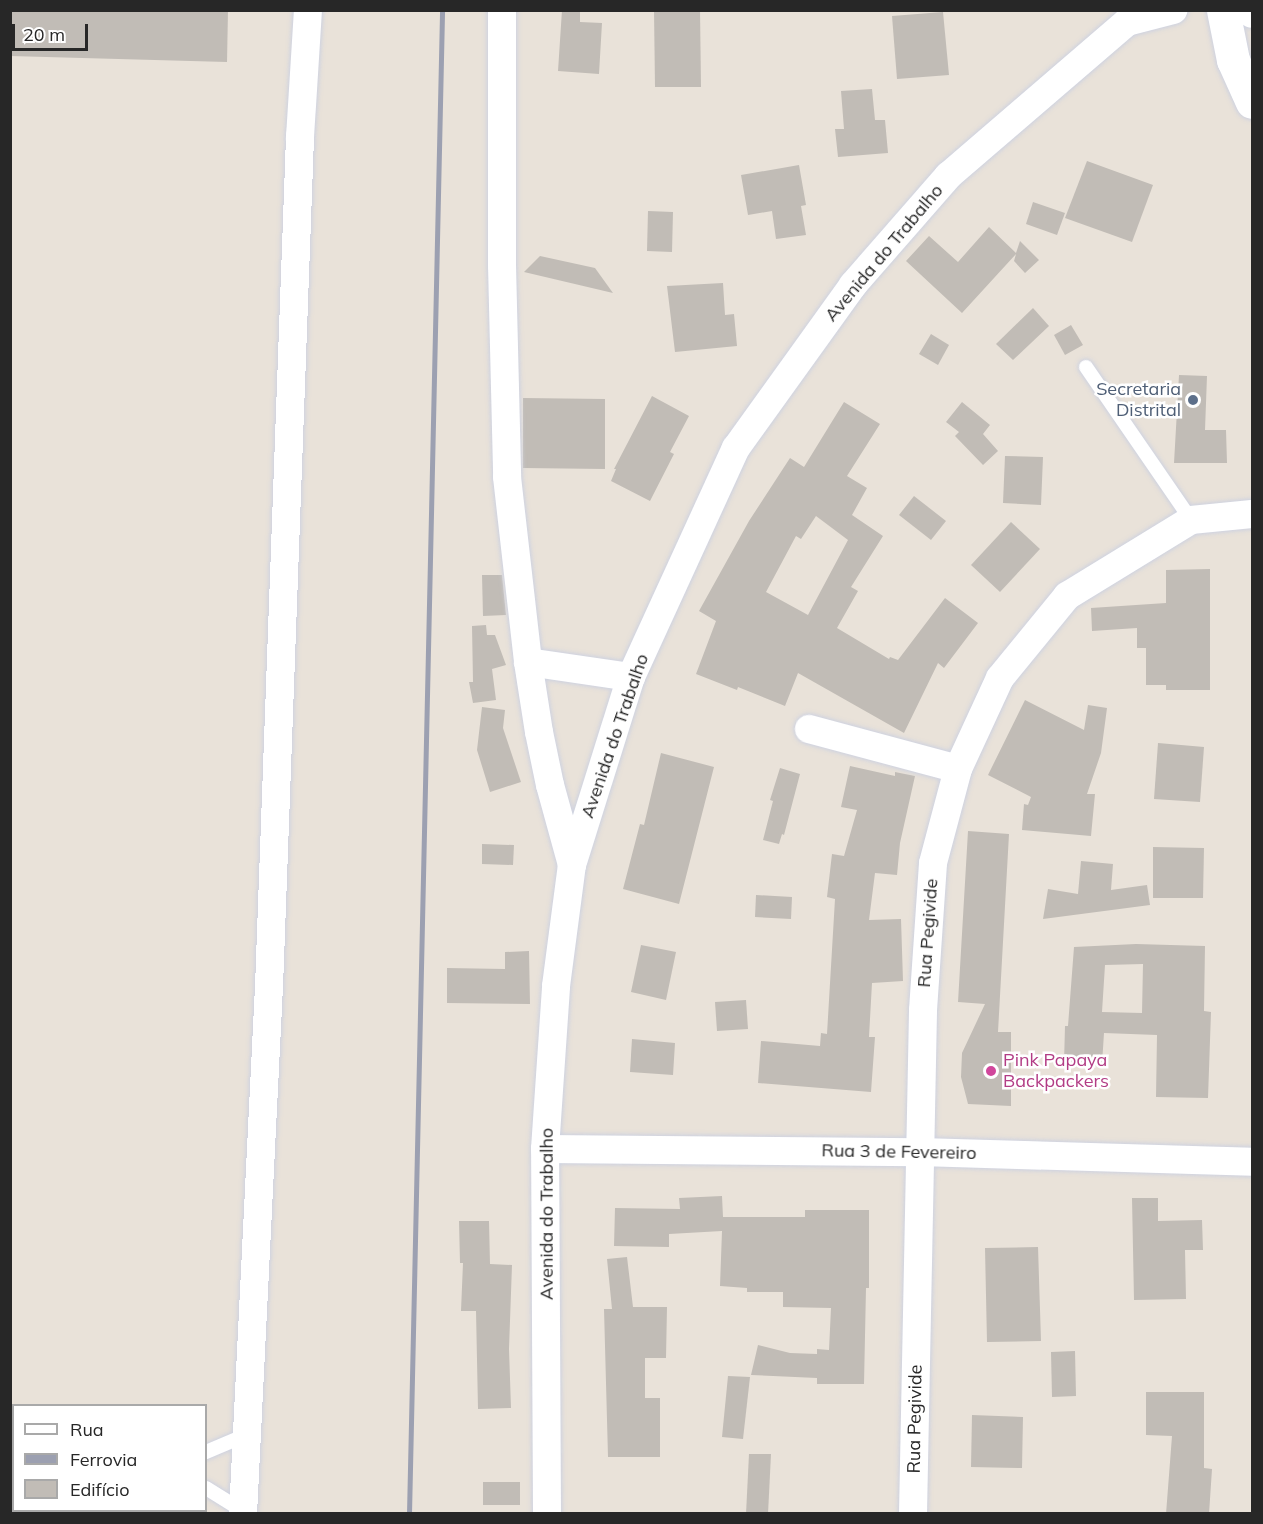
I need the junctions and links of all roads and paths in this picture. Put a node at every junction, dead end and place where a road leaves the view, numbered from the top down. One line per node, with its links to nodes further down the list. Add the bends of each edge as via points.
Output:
1 (308, 10): 18 (street, via 269,987)
2 (502, 10): 10 (street, via 507,477)
3 (1173, 10): 5 (street, Avenida do Trabalho)
4 (1223, 10): 6 (street, via 1233,60)
5 (1129, 16): 11 (street, Avenida do Trabalho, via 948,176 853,285 736,448)
6 (1252, 102)
7 (1086, 367): 9 (lane)
8 (1252, 514): 9 (street, Rua Pegivide)
9 (1191, 520): 13 (street, Rua Pegivide, via 1066,596 1000,678)
10 (528, 662): 11 (street); 14 (street, via 550,785)
11 (632, 677): 14 (street, Avenida do Trabalho)
12 (809, 729): 13 (street)
13 (958, 769): 16 (street, Rua Pegivide, via 933,863 923,1010)
14 (572, 865): 15 (street, Avenida do Trabalho, via 556,986)
15 (545, 1149): 16 (street, Rua 3 de Fevereiro); 22 (street, Avenida do Trabalho)
16 (920, 1152): 17 (street, Rua 3 de Fevereiro); 23 (street, Rua Pegivide)
17 (1252, 1162)
18 (246, 1435): 19 (lane); 21 (street)
19 (207, 1452)
20 (207, 1489): 21 (lane)
21 (243, 1513)
22 (547, 1514)
23 (913, 1514)

